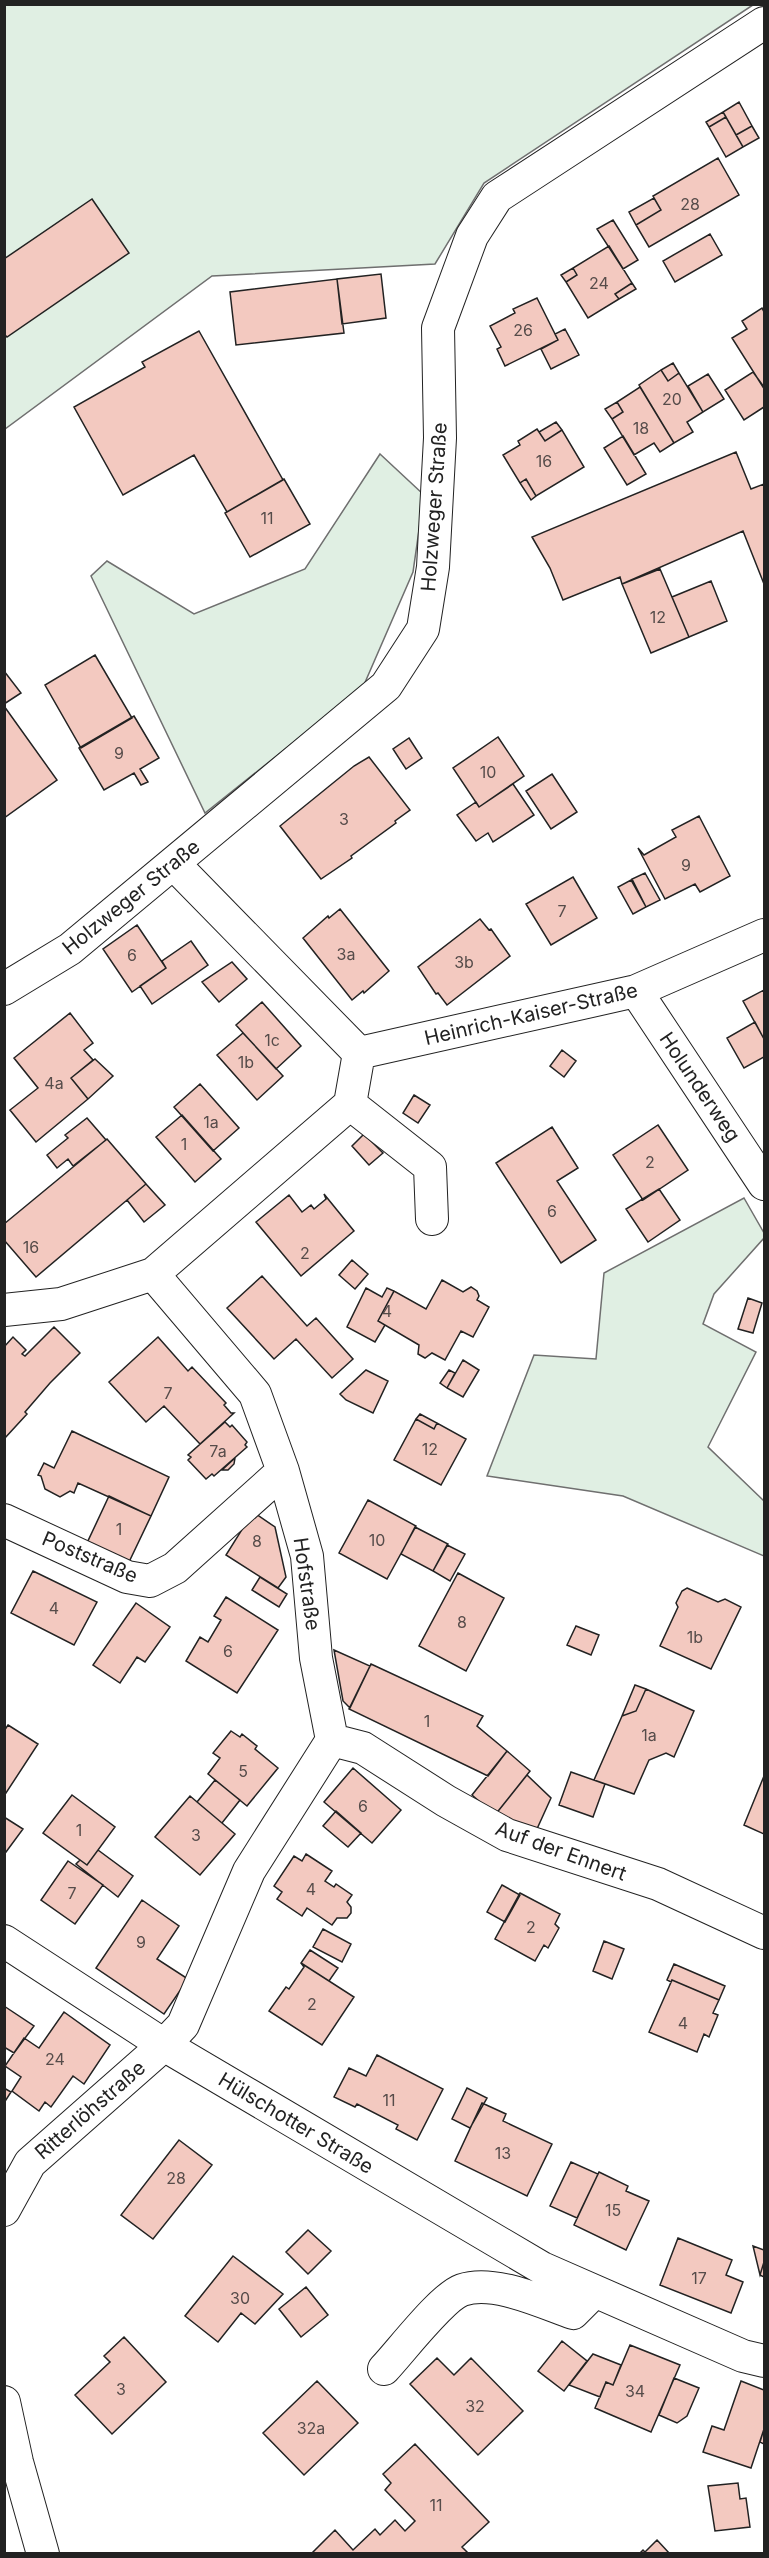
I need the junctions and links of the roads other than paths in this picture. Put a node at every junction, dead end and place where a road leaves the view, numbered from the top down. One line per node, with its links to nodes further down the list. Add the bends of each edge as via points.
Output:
1 (763, 27): 2 (street, Holzweger Straße, via 497,197 472,236 438,328 439,461 434,567 423,628 386,686)
2 (174, 864): 4 (street, Holzweger Straße, via 70,949); 6 (street)
3 (765, 935): 5 (street, Heinrich-Kaiser-Straße)
4 (4, 989)
5 (636, 991): 6 (street, Heinrich-Kaiser-Straße); 8 (street, Holunderweg)
6 (359, 1053): 7 (street)
7 (350, 1104): 9 (street, via 430,1167); 10 (street)
8 (765, 1184)
9 (432, 1219)
10 (153, 1274): 11 (street, via 61,1304); 12 (street, Hofstraße, via 255,1394)
11 (4, 1310)
12 (283, 1471): 13 (street, Poststraße, via 175,1568 150,1581 127,1577); 14 (street, Hofstraße, via 307,1556 316,1658)
13 (4, 1520)
14 (332, 1740): 15 (street, Auf der Ennert, via 363,1748 507,1835 658,1884); 17 (street, via 249,1871 183,2025)
15 (765, 1933)
16 (4, 1941): 17 (street, Hülschotter Straße)
17 (164, 2045): 18 (street, Ritterlöhstraße, via 30,2163); 19 (street, Hülschotter Straße, via 542,2268)
18 (4, 2210)
19 (594, 2292): 20 (street, Hülschotter Straße, via 743,2356); 21 (street, via 573,2313 497,2288 462,2290 447,2299)
20 (765, 2361)
21 (384, 2369)
22 (4, 2402): 23 (street)
23 (43, 2553)

